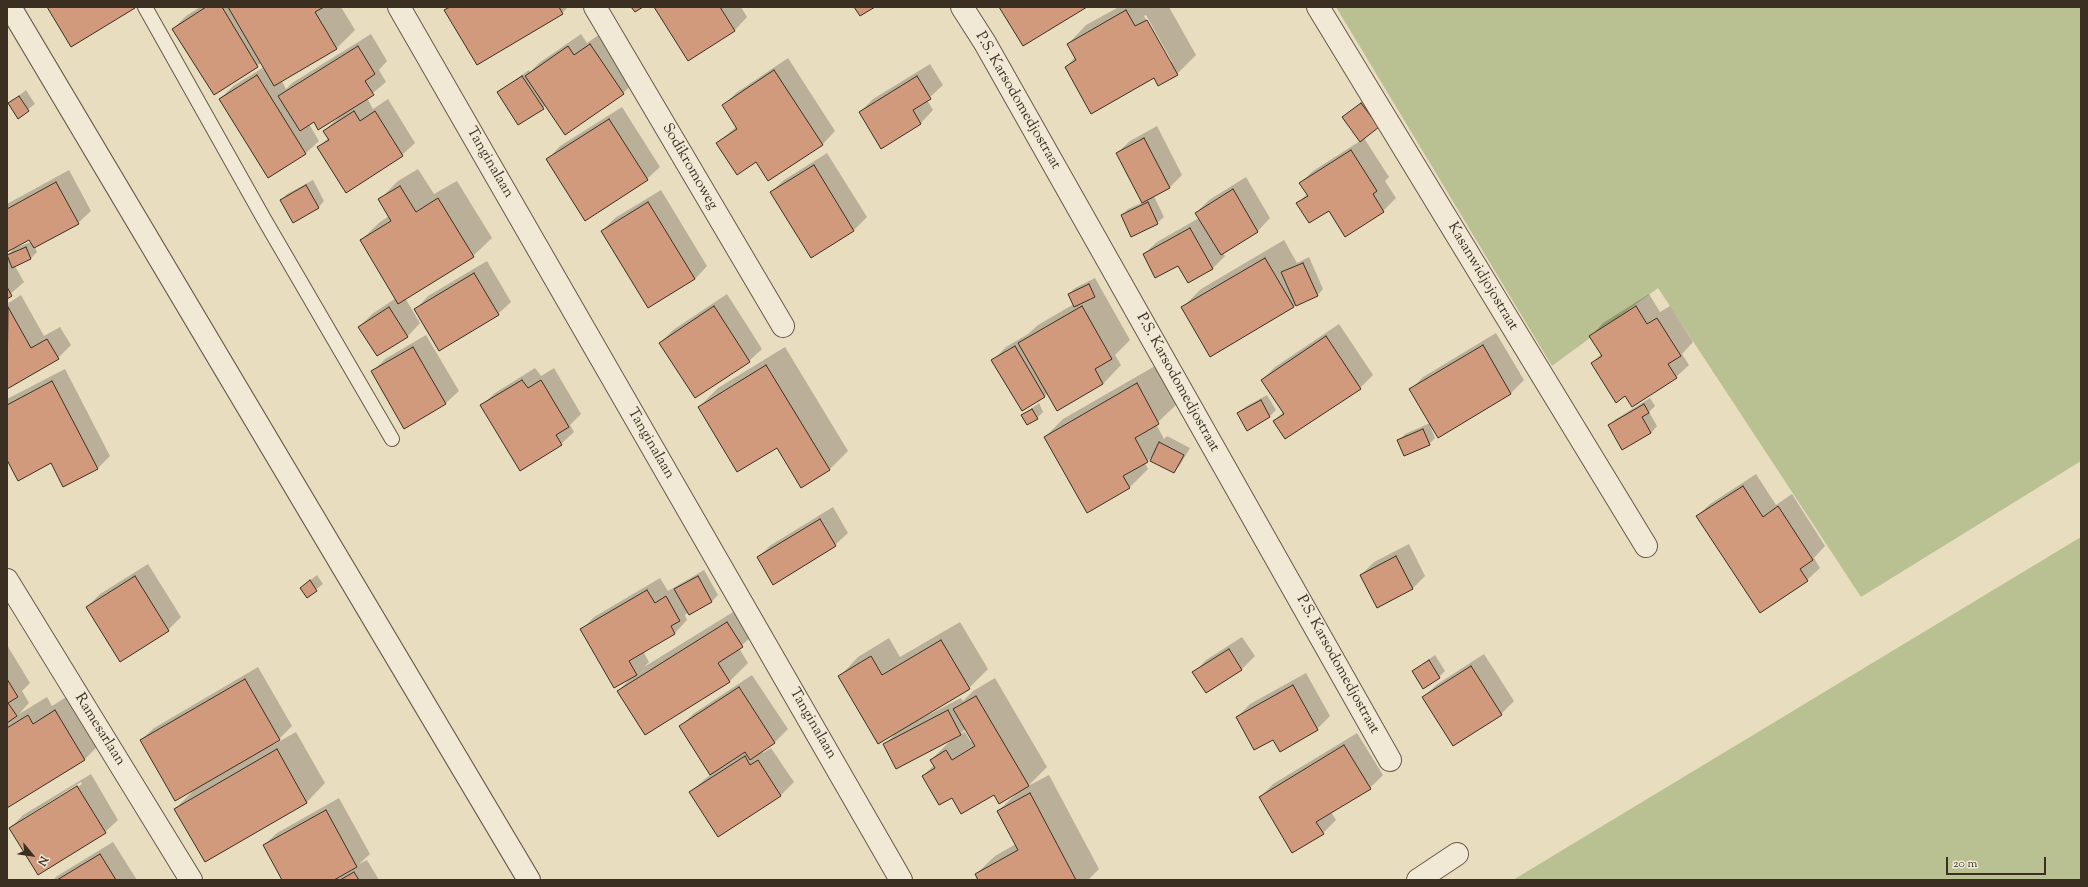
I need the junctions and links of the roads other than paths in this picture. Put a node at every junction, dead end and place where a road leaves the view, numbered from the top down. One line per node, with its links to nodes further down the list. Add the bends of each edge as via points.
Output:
1 (10, 7): 14 (street)
2 (145, 7): 8 (lane)
3 (399, 7): 15 (street, Tanginalaan)
4 (595, 7): 7 (street, Sodikromoweg)
5 (962, 7): 11 (street, P.S. Karsodomedjostraat, via 985,43)
6 (1318, 7): 9 (street, Kasanwidjojostraat)
7 (783, 326)
8 (392, 439)
9 (1646, 546)
10 (7, 580): 13 (street, Ramesarlaan)
11 (1390, 760)
12 (1457, 854): 16 (street)
13 (192, 880)
14 (529, 880)
15 (901, 880)
16 (1418, 880)

